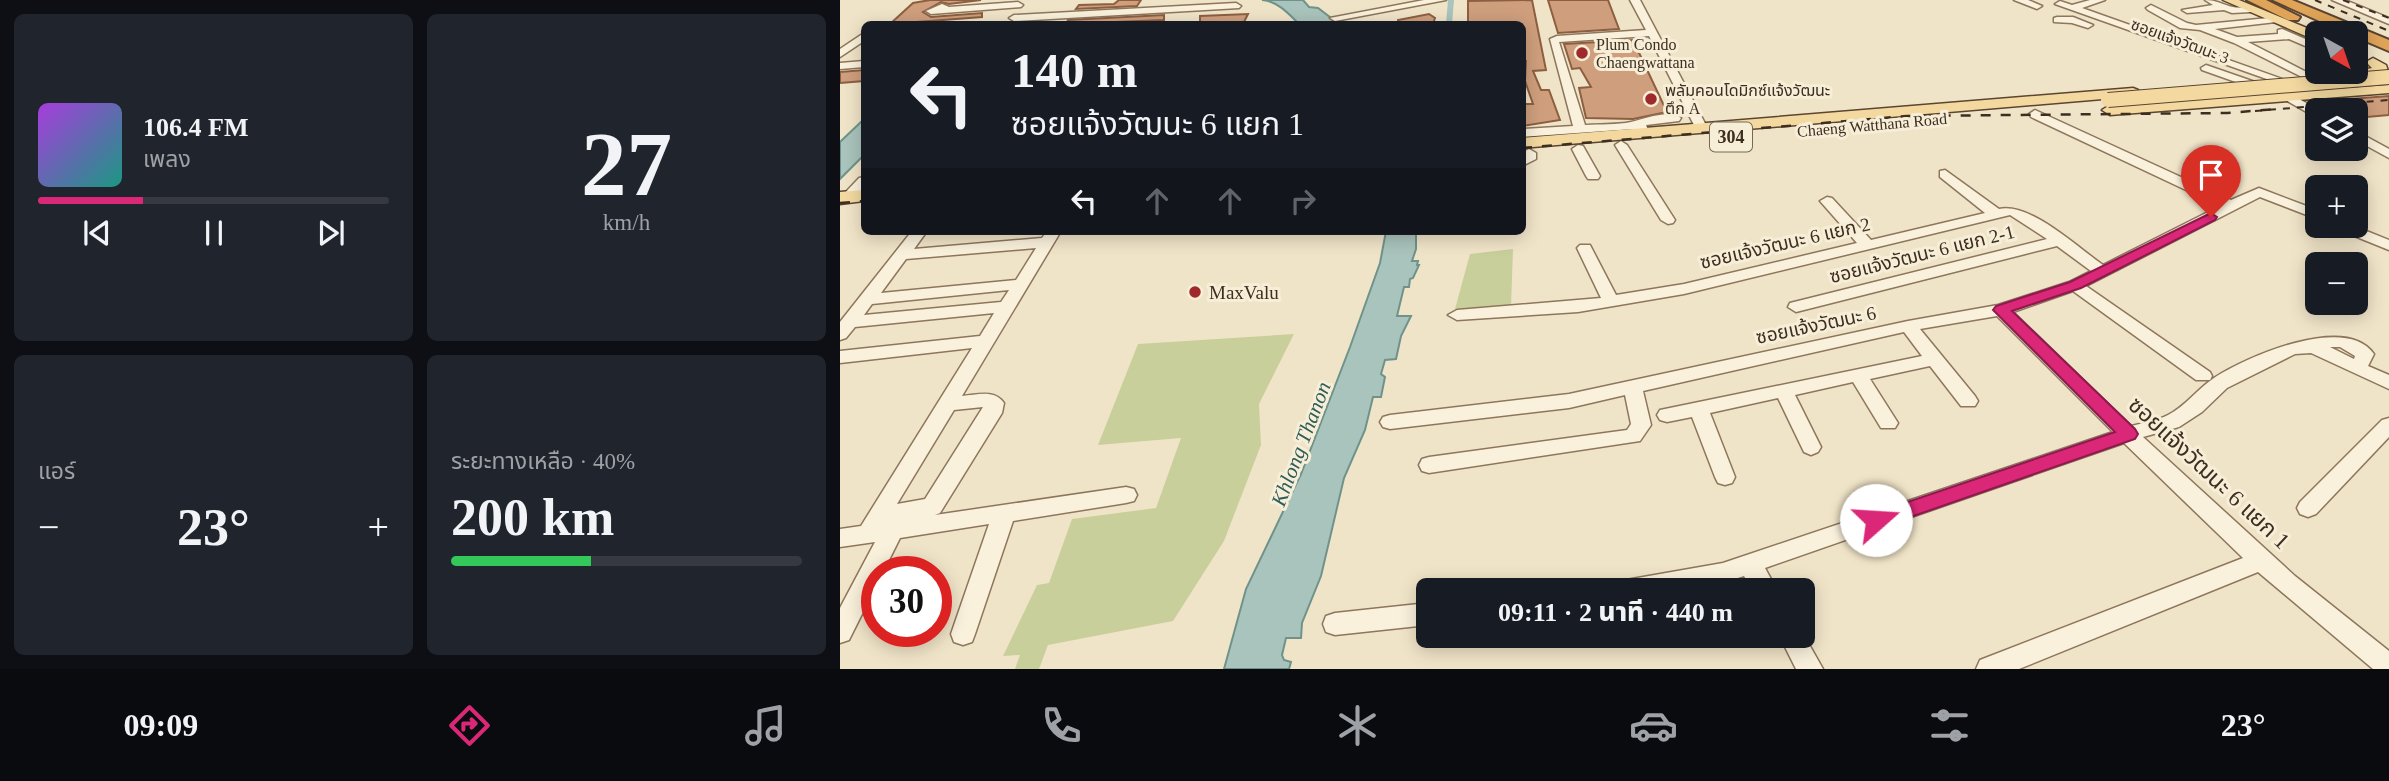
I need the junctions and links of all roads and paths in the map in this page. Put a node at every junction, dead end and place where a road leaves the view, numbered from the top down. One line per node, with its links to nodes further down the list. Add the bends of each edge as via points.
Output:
1 (1441, 0): 22 (street)
2 (1635, 0): 33 (street)
3 (2019, 0): 14 (street)
4 (2100, 0): 15 (street)
5 (2210, 0): 13 (street)
6 (2270, 0): 27 (highway)
7 (2280, 0): 28 (highway); 41 (highway)
8 (2337, 0): 23 (street)
9 (2346, 0): 20 (street)
10 (1019, 3): 16 (street); 25 (street)
11 (1234, 3): 17 (street)
12 (2060, 4): 15 (street)
13 (2244, 5): 19 (street); 29 (highway); 30 (highway); 31 (street); 32 (main road); 34 (street)
14 (2037, 6)
15 (2073, 8): 49 (street)
16 (946, 9)
17 (1168, 9): 25 (street); 26 (street)
18 (2389, 9): 20 (street)
19 (2187, 10)
20 (2371, 10): 23 (street)
21 (2147, 12): 31 (street, via 2184,26)
22 (1335, 18)
23 (2389, 19)
24 (2057, 20): 47 (street, ซอยแจ้งวัฒนะ 3, via 2079,22)
25 (1011, 21)
26 (1179, 21)
27 (2318, 21)
28 (2321, 21)
29 (2305, 24)
30 (2305, 25)
31 (2203, 27): 36 (street)
32 (2305, 32)
33 (1652, 33): 55 (street, via 1555,40); 56 (street)
34 (2291, 36): 36 (street); 37 (street)
35 (861, 38): 38 (street)
36 (2236, 40): 40 (street)
37 (2305, 42)
38 (840, 54)
39 (2305, 55): 40 (street)
40 (2272, 57): 45 (street)
41 (2376, 57): 44 (main road); 48 (main road)
42 (861, 64): 43 (street)
43 (840, 66)
44 (2389, 69)
45 (2305, 74)
46 (2305, 82): 49 (main road, Chaeng Watthana Road)
47 (2251, 84): 49 (main road, Chaeng Watthana Road); 52 (main road, Chaeng Watthana Road)
48 (2387, 84): 49 (main road, Chaeng Watthana Road); 50 (main road, Chaeng Watthana Road / 304, bridge)
49 (2284, 89): 51 (street); 53 (main road, Chaeng Watthana Road)
50 (2111, 102): 52 (main road, Chaeng Watthana Road / 304)
51 (2305, 105)
52 (2011, 109): 53 (main road, Chaeng Watthana Road); 56 (main road, Chaeng Watthana Road / 304); 60 (main road, Chaeng Watthana Road / 304)
53 (2035, 114): 70 (street)
54 (1675, 118): 57 (street, via 1644,121 1639,123)
55 (1580, 129): 57 (street, via 1636,125); 58 (street)
56 (1702, 129): 57 (main road, Chaeng Watthana Road / 304)
57 (1642, 130): 62 (main road, Chaeng Watthana Road / 304)
58 (1526, 133)
59 (2368, 142): 64 (street)
60 (1621, 145): 61 (main road, Chaeng Watthana Road / 304); 73 (street)
61 (1578, 149): 63 (main road, Chaeng Watthana Road / 304); 66 (street)
62 (1526, 153)
63 (1526, 153)
64 (2389, 154)
65 (1945, 174): 72 (street)
66 (1593, 176)
67 (861, 186): 69 (street)
68 (1827, 201): 78 (street)
69 (851, 204)
70 (2232, 206): 71 (street, ซอยแจ้งวัฒนะ 6, via 2259,192); 82 (street, ซอยแจ้งวัฒนะ 6)
71 (2305, 210)
72 (1996, 214): 77 (street, ซอยแจ้งวัฒนะ 6 แยก 2, via 2018,212); 78 (street, ซอยแจ้งวัฒนะ 6 แยก 2)
73 (1668, 220)
74 (917, 235): 81 (street)
75 (1051, 236): 81 (street); 83 (street)
76 (2368, 237): 79 (street)
77 (2059, 241): 82 (street, ซอยแจ้งวัฒนะ 6 แยก 2); 88 (street, ซอยแจ้งวัฒนะ 6 แยก 2-1)
78 (1867, 245): 86 (street, ซอยแจ้งวัฒนะ 6 แยก 2)
79 (2389, 245)
80 (1585, 248): 86 (street)
81 (901, 255): 85 (street)
82 (2103, 272): 84 (street, ซอยแจ้งวัฒนะ 6)
83 (1022, 284): 85 (street); 87 (street)
84 (2075, 285): 89 (street, ซอยแจ้งวัฒนะ 6); 97 (street)
85 (869, 299): 92 (street)
86 (1611, 302): 90 (street, ซอยแจ้งวัฒนะ 6 แยก 2, via 1516,313)
87 (1008, 307): 92 (street); 93 (street)
88 (1796, 307)
89 (2001, 310): 91 (street, ซอยแจ้งวัฒนะ 6); 108 (street, ซอยแจ้งวัฒนะ 6 แยก 1)
90 (1457, 314)
91 (1908, 326): 95 (street); 99 (street, ซอยแจ้งวัฒนะ 6)
92 (845, 328)
93 (987, 341): 94 (street); 102 (street)
94 (840, 357)
95 (1934, 359): 96 (street); 101 (street)
96 (1858, 375): 100 (street); 106 (street)
97 (2203, 376)
98 (2389, 383): 108 (street, via 2314,347 2292,348 2220,383 2172,422)
99 (1632, 386): 105 (street, ซอยแจ้งวัฒนะ 6, via 1569,401); 110 (street, via 1641,425 1633,436)
100 (1784, 391): 103 (street); 109 (street)
101 (1968, 401)
102 (950, 404): 115 (street); 115 (street, via 994,402 992,413 932,507)
103 (1699, 408): 104 (street); 111 (street)
104 (1667, 415)
105 (1390, 422)
106 (1888, 424)
107 (2389, 425): 113 (street)
108 (2129, 434): 117 (street, ซอยแจ้งวัฒนะ 6 แยก 1); 118 (street)
109 (1811, 447)
110 (1429, 466)
111 (1725, 477)
112 (1126, 495): 114 (street)
113 (2308, 508)
114 (1004, 514): 115 (street); 124 (street)
115 (880, 526): 116 (street); 123 (street)
116 (840, 538)
117 (2261, 561): 126 (street, ซอยแจ้งวัฒนะ 6 แยก 1); 128 (street)
118 (1750, 564): 119 (street); 120 (street)
119 (1694, 578)
120 (1758, 578)
121 (1416, 615): 122 (street)
122 (1335, 625)
123 (840, 632)
124 (963, 634)
125 (1798, 648): 127 (street)
126 (2389, 666)
127 (1810, 669)
128 (1989, 669)

